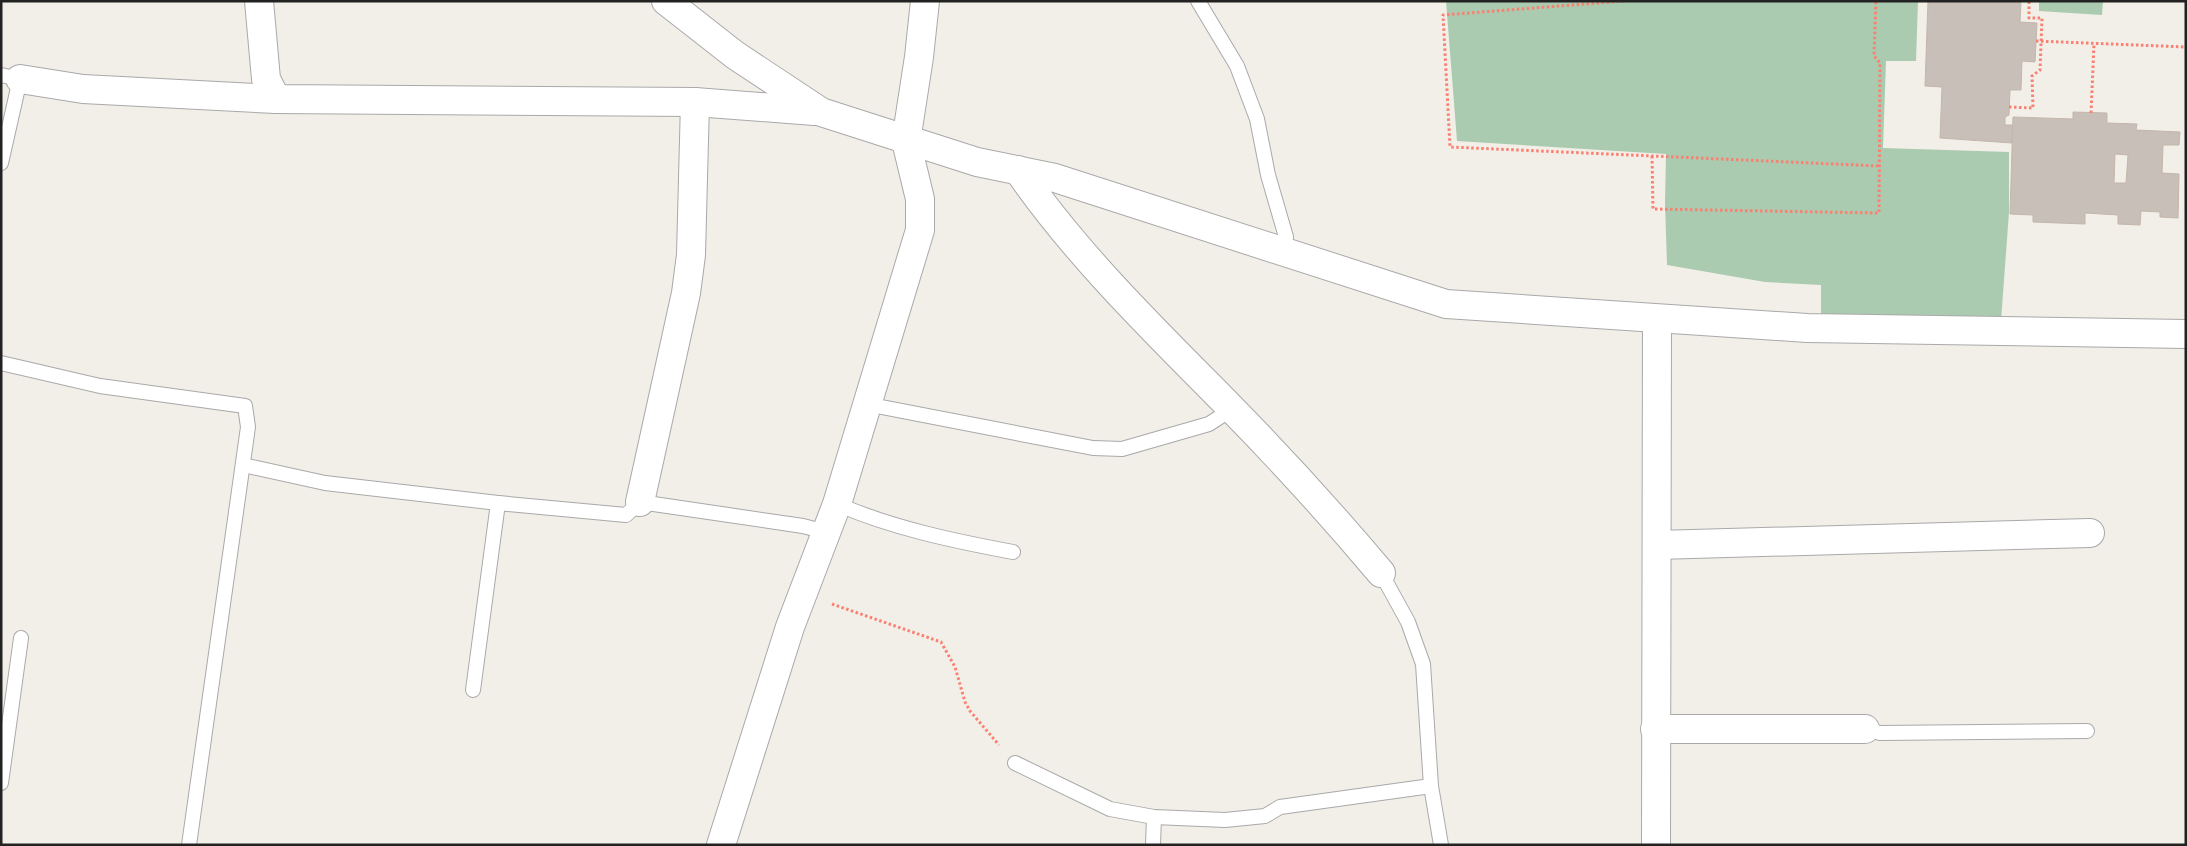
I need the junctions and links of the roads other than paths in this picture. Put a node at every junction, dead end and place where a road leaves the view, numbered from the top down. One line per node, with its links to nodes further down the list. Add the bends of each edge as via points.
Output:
1 (259, 1): 6 (street, via 266,79)
2 (666, 1): 8 (street, via 735,55)
3 (925, 1): 9 (street)
4 (1198, 1): 12 (lane, via 1237,66 1257,119 1268,175 1286,238)
5 (11, 77): 6 (street, via 83,89); 10 (lane)
6 (276, 99): 7 (street)
7 (695, 102): 8 (street); 19 (street, via 691,255 686,293)
8 (821, 112): 9 (street)
9 (906, 140): 11 (street, via 977,162); 16 (street, via 920,199 920,230)
10 (1, 163)
11 (1018, 170): 12 (street, via 1055,178); 17 (street, via 1038,198 1146,323)
12 (1284, 252): 13 (street, via 1446,304)
13 (1658, 319): 14 (street, via 1807,328); 24 (street)
14 (2186, 334)
15 (1, 363): 18 (lane, via 100,386 245,406 248,427)
16 (866, 404): 17 (lane, via 1093,448 1122,449 1209,424); 21 (street)
17 (1232, 409): 26 (street, via 1319,499)
18 (243, 465): 20 (lane, via 325,483); 36 (lane)
19 (640, 502): 20 (lane, via 626,515); 22 (lane)
20 (498, 503): 28 (lane)
21 (837, 504): 22 (street); 25 (lane, via 865,516)
22 (826, 532): 37 (street, via 790,628)
23 (2090, 533): 24 (street)
24 (1657, 545): 29 (street)
25 (1013, 552)
26 (1381, 573): 34 (lane, via 1408,622 1423,664)
27 (21, 638): 33 (lane)
28 (473, 690)
29 (1655, 729): 30 (street); 40 (street)
30 (1865, 729): 31 (lane, via 1880,733)
31 (2087, 731)
32 (1015, 763): 35 (lane, via 1110,809)
33 (1, 783)
34 (1431, 786): 35 (lane, via 1280,807 1265,816 1225,820); 39 (lane)
35 (1154, 817): 38 (lane)
36 (189, 845)
37 (721, 845)
38 (1153, 845)
39 (1442, 845)
40 (1656, 845)

